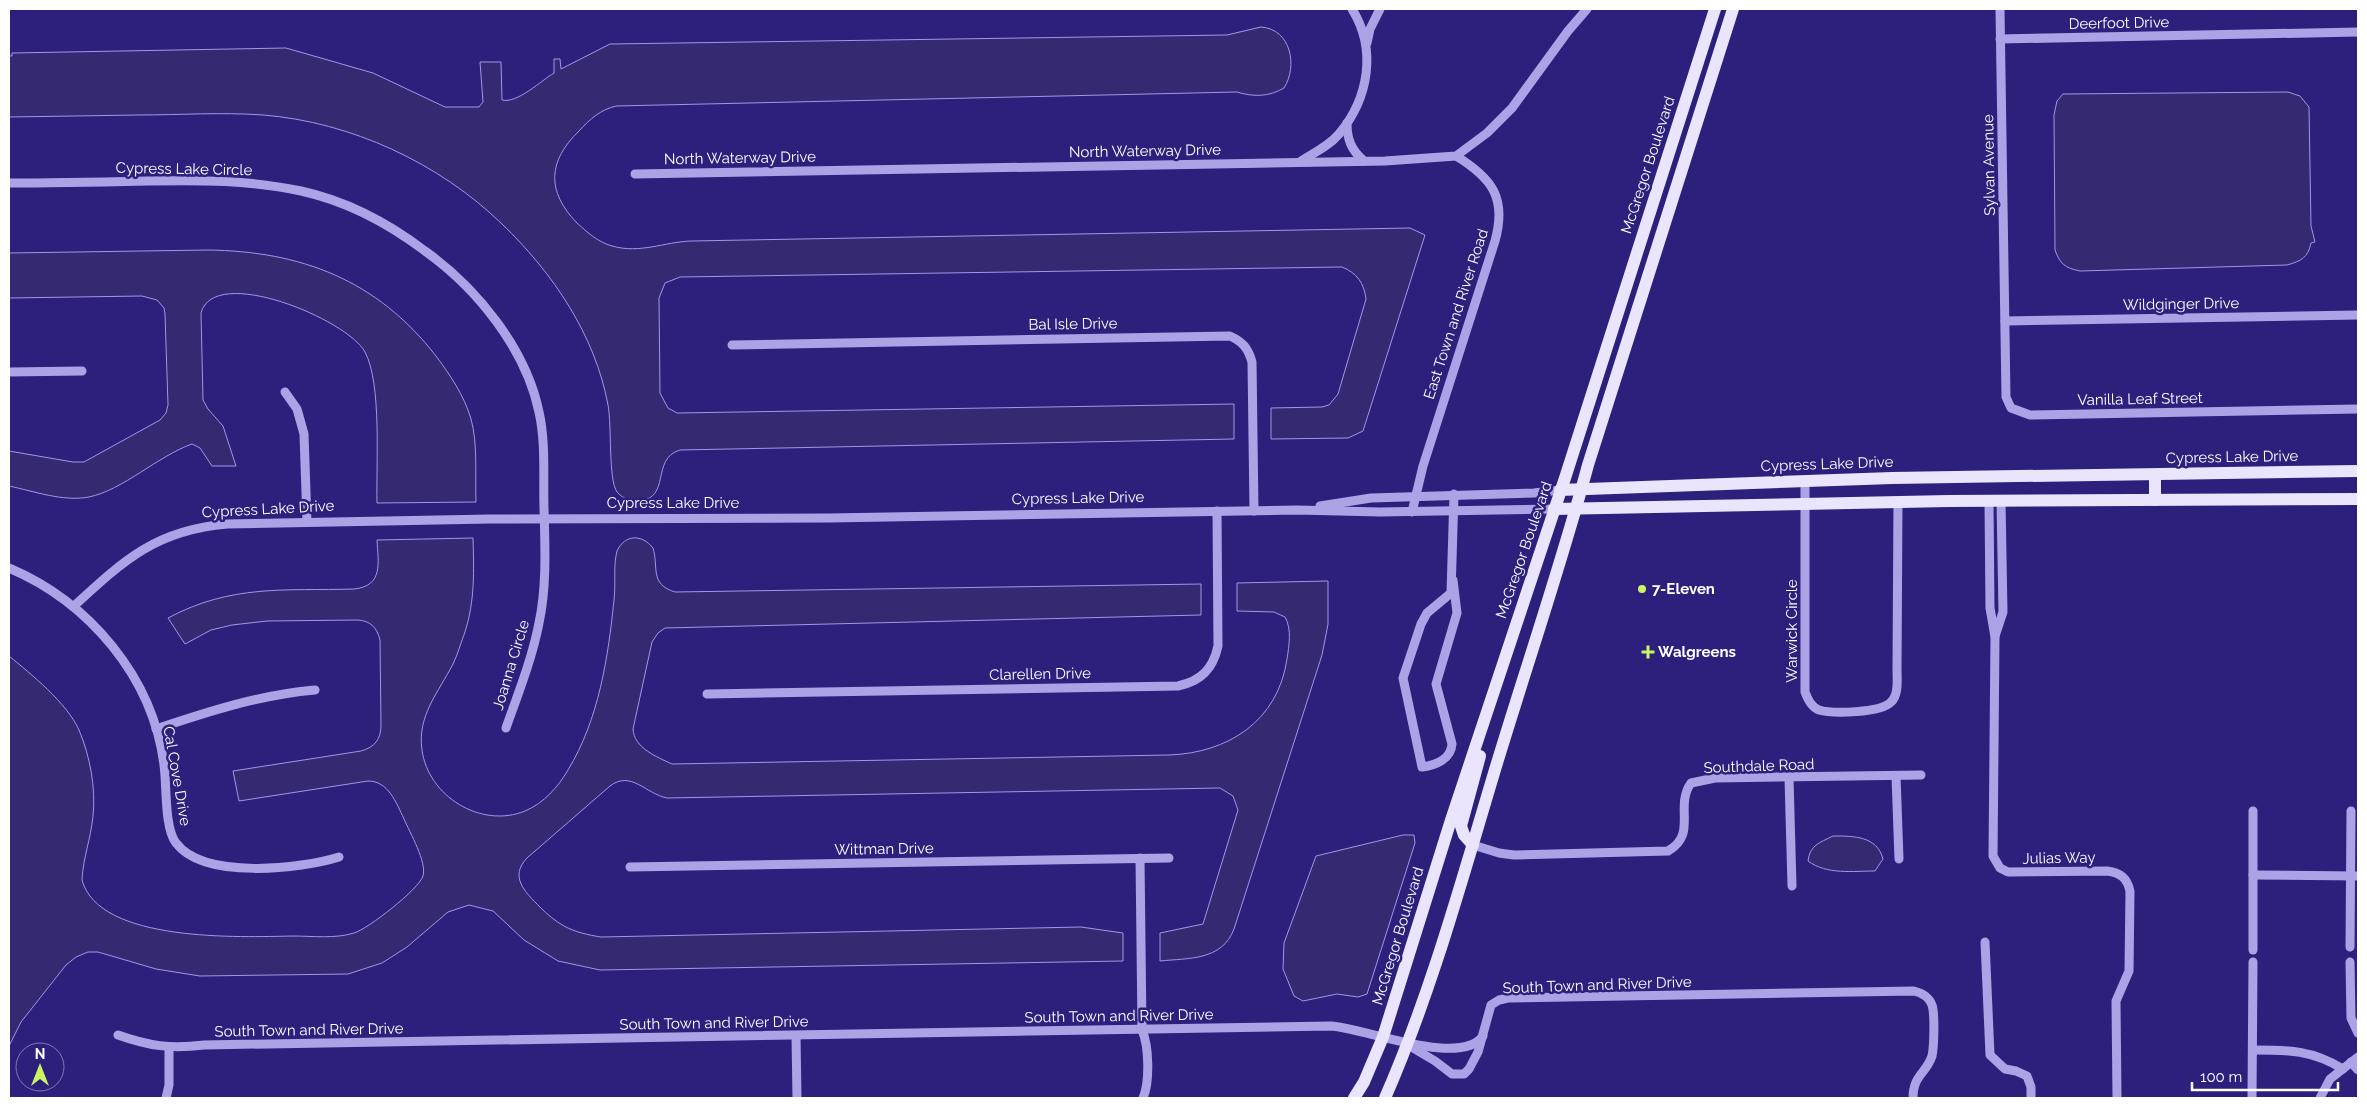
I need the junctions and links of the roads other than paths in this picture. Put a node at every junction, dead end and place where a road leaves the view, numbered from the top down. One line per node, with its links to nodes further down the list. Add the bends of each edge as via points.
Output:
1 (1352, 9): 9 (street)
2 (1380, 9): 9 (street)
3 (1587, 9): 11 (street, via 1512,108 1487,133)
4 (1715, 9): 27 (main road, McGregor Boulevard)
5 (1732, 9): 26 (main road)
6 (2000, 9): 8 (street, Sylvan Avenue)
7 (2358, 32): 8 (street, Deerfoot Drive)
8 (2000, 39): 17 (street, Sylvan Avenue)
9 (1366, 45): 10 (street, via 1364,87 1360,102)
10 (1347, 123): 12 (street, via 1347,135 1354,152); 13 (street, via 1338,135)
11 (1456, 156): 12 (street, North Waterway Drive); 29 (street, East Town and River Road, via 1490,183 1500,218)
12 (1364, 161): 13 (street, North Waterway Drive)
13 (1301, 162): 14 (street, North Waterway Drive)
14 (635, 174)
15 (9, 183): 42 (street, Cypress Lake Circle, via 252,182 326,198 394,229 434,257 467,288 494,320 523,365 536,398 542,428)
16 (2358, 315): 17 (street, Wildginger Drive)
17 (2005, 321): 22 (street, Vanilla Leaf Street, via 2006,397 2011,408 2030,415)
18 (732, 345): 39 (street, Bal Isle Drive, via 1230,336 1249,350 1252,362)
19 (82, 371): 20 (street)
20 (9, 372)
21 (285, 392): 43 (street, via 297,409 304,434)
22 (2358, 409)
23 (2358, 471): 24 (main road, Cypress Lake Drive)
24 (2155, 475): 25 (main road, Cypress Lake Drive); 30 (main road)
25 (1805, 481): 26 (main road, Cypress Lake Drive); 34 (street, Warwick Circle)
26 (1582, 489): 27 (main road, Cypress Lake Drive); 36 (main road)
27 (1560, 490): 28 (street, Cypress Lake Drive); 35 (main road, McGregor Boulevard)
28 (1454, 494): 29 (street, Cypress Lake Drive); 40 (street)
29 (1415, 496): 37 (street, Cypress Lake Drive, via 1371,498); 41 (street, East Town and River Road)
30 (2155, 500): 31 (main road, Cypress Lake Drive); 32 (main road, Cypress Lake Drive)
31 (2358, 500)
32 (1995, 501): 33 (main road, Cypress Lake Drive); 47 (street, Julias Way, via 1990,608); 47 (street, Julias Way, via 2003,612)
33 (1898, 502): 34 (main road, Cypress Lake Drive); 34 (street, Warwick Circle, via 1896,692 1892,702 1873,710 1817,709 1805,692)
34 (1805, 505): 36 (main road, Cypress Lake Drive)
35 (1554, 509): 36 (main road, Cypress Lake Drive); 40 (street, Cypress Lake Drive); 50 (main road, McGregor Boulevard)
36 (1577, 509): 58 (main road)
37 (1298, 510): 39 (street, Cypress Lake Drive); 41 (street, Cypress Lake Drive)
38 (1217, 511): 39 (street, Cypress Lake Drive); 42 (street, Cypress Lake Drive); 49 (street, Clarellen Drive, via 1218,646 1209,669 1190,683 1178,686)
39 (1254, 511)
40 (1454, 511): 41 (street, Cypress Lake Drive); 45 (street)
41 (1412, 512)
42 (544, 519): 43 (street, Cypress Lake Drive); 51 (street, Joanna Circle, via 542,611)
43 (307, 522): 46 (street, Cypress Lake Drive, via 215,525 178,533 129,557)
44 (9, 568): 46 (street, Cal Cove Drive)
45 (1453, 580): 45 (street, via 1452,594 1427,613 1421,624 1403,678 1422,767 1441,761 1452,749 1436,684 1457,613)
46 (74, 606): 52 (street, Cal Cove Drive, via 108,642 131,674)
47 (1995, 636): 91 (street, Julias Way, via 1992,847 1995,862 2008,872 2020,873 2116,872 2128,882 2130,971 2116,1001)
48 (315, 690): 52 (street, via 254,698)
49 (707, 694)
50 (1484, 722): 58 (main road, via 1485,738 1461,826); 77 (main road, McGregor Boulevard)
51 (506, 728)
52 (156, 729): 59 (street, Cal Cove Drive, via 164,764 169,824 175,842 194,856 227,868 295,867)
53 (1921, 775): 54 (street, Southdale Road)
54 (1896, 776): 55 (street, Southdale Road); 62 (street)
55 (1789, 778): 58 (street, Southdale Road, via 1715,778 1691,783 1684,792 1683,837 1668,851 1514,855); 66 (street)
56 (2253, 811): 64 (street)
57 (2351, 812): 65 (street)
58 (1473, 845): 78 (main road)
59 (339, 857)
60 (1140, 858): 61 (street, Wittman Drive); 63 (street, Wittman Drive); 72 (street)
61 (1169, 858)
62 (1899, 859)
63 (630, 867)
64 (2253, 874): 65 (street); 69 (street)
65 (2354, 876): 68 (street)
66 (1792, 886)
67 (1985, 942): 90 (street, via 1990,1055 2005,1069 2027,1076 2032,1087)
68 (2350, 948)
69 (2253, 950)
70 (2253, 962): 80 (street)
71 (2350, 962): 73 (street, via 2351,1018)
72 (1142, 1030): 75 (street, South Town and River Drive); 77 (street, South Town and River Drive, via 1331,1026); 86 (street, via 1147,1041 1147,1085)
73 (2358, 1033)
74 (118, 1035): 79 (street, South Town and River Drive)
75 (796, 1036): 79 (street, South Town and River Drive); 85 (street)
76 (1484, 1036): 78 (street, South Town and River Drive, via 1466,1047); 78 (street, via 1469,1069 1457,1075); 89 (street, South Town and River Drive, via 1491,1005 1508,998 1914,991 1929,1000 1933,1016 1932,1055 1916,1081)
77 (1383, 1037): 78 (street, South Town and River Drive); 87 (main road, McGregor Boulevard)
78 (1408, 1045): 88 (main road)
79 (169, 1048): 84 (street)
80 (2254, 1050): 82 (street, via 2301,1051); 92 (street)
81 (2354, 1060): 82 (street); 83 (street)
82 (2343, 1068): 93 (street, via 2330,1079)
83 (2358, 1070)
84 (166, 1098)
85 (797, 1098)
86 (1143, 1098)
87 (1354, 1098)
88 (1384, 1098)
89 (1913, 1098)
90 (2031, 1098)
91 (2117, 1098)
92 (2252, 1098)
93 (2320, 1098)

